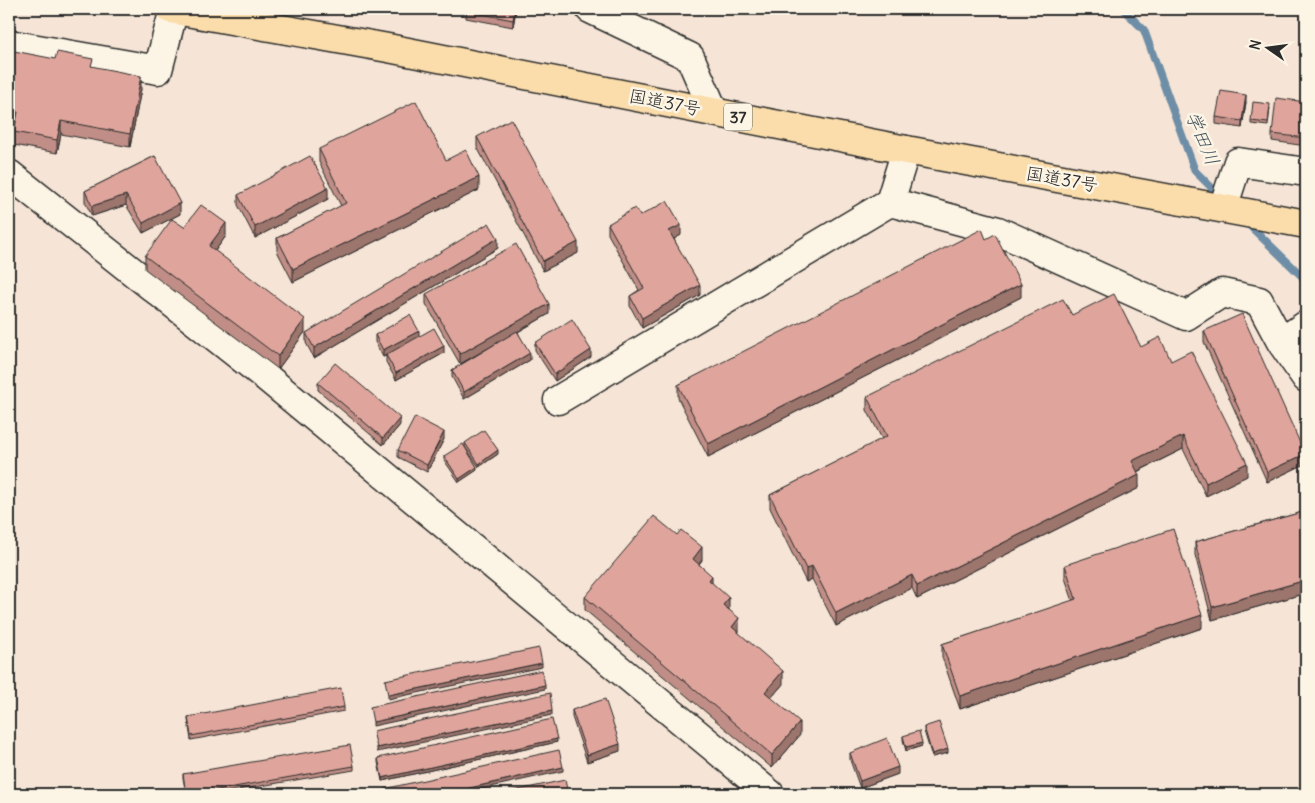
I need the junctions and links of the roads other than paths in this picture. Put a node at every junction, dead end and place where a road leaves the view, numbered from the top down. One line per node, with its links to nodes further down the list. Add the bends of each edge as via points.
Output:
1 (172, 9): 3 (street, via 158,70); 4 (highway, 国道37号 / 37)
2 (590, 9): 4 (street, via 690,58)
3 (9, 44)
4 (714, 112): 5 (highway, 国道37号 / 37)
5 (906, 150): 8 (street); 9 (highway, 国道37号 / 37)
6 (1306, 172): 9 (street, via 1238,162)
7 (9, 174): 15 (street, via 266,378)
8 (890, 202): 12 (street, via 998,231 1186,316 1222,293 1259,301); 14 (street)
9 (1223, 208): 10 (highway, 国道37号 / 37)
10 (1306, 224)
11 (1306, 325): 12 (street)
12 (1281, 342): 13 (street)
13 (1306, 378)
14 (558, 400)
15 (770, 794)

